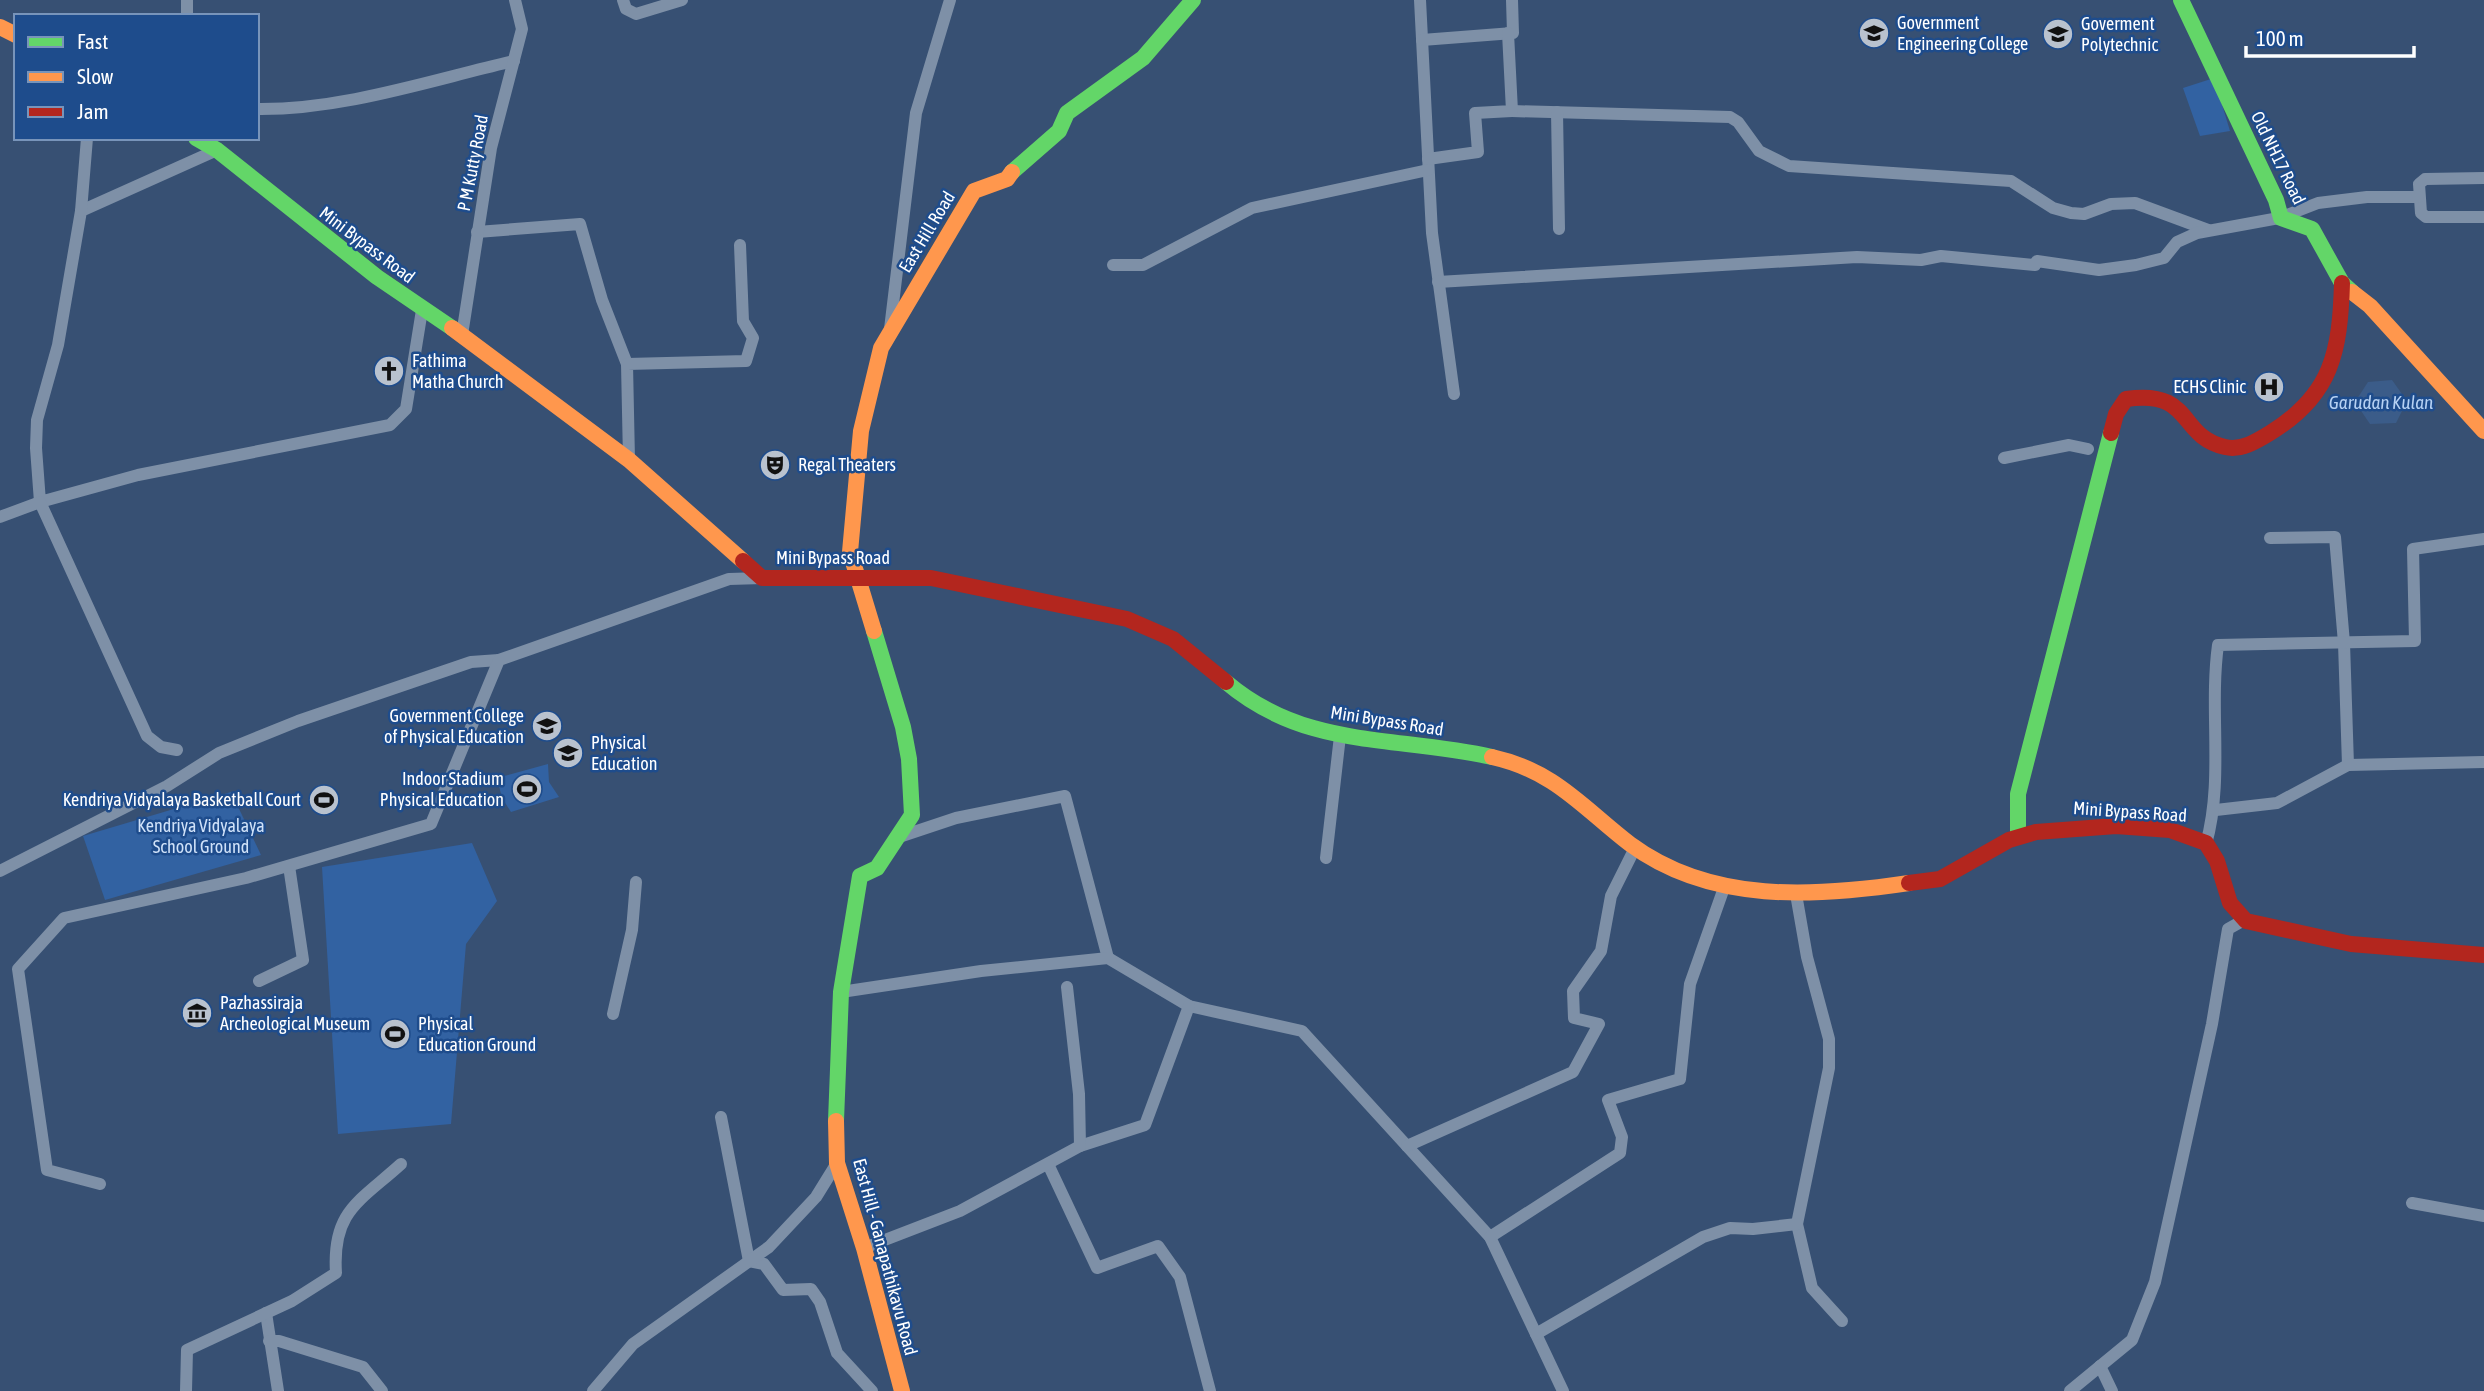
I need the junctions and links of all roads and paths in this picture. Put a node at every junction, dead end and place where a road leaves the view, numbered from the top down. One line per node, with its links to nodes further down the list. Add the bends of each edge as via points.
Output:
1 (515, 0): 11 (street, P M Kutty Road, via 522,29)
2 (623, 0): 3 (street, via 626,9 636,14)
3 (681, 0)
4 (950, 0): 33 (street, via 916,113)
5 (1193, 0): 33 (main road, East Hill Road, via 1143,58 1067,113 1059,131 1018,164 1007,179 974,191)
6 (1419, 0): 10 (street)
7 (1512, 0): 9 (street, via 1513,33)
8 (2180, 0): 23 (main road, Old NH17 Road)
9 (1508, 33): 10 (street); 13 (street)
10 (1422, 40): 18 (street)
11 (514, 61): 12 (street, via 349,100); 26 (street, P M Kutty Road, via 491,148)
12 (259, 109)
13 (1513, 111): 14 (street); 18 (street, via 1475,113 1478,152)
14 (1557, 112): 24 (street); 25 (street, via 1730,117 1759,151 1789,166 2011,181 2053,208 2071,213 2135,204)
15 (86, 140): 21 (street)
16 (200, 140): 17 (main road, Mini Bypass Road)
17 (218, 150): 21 (street); 31 (main road, Mini Bypass Road, via 291,212)
18 (1428, 164): 28 (street, via 1252,208 1143,265); 29 (street)
19 (2484, 178): 20 (street, via 2425,179 2419,184)
20 (2418, 197): 22 (street, via 2421,214 2426,217); 23 (street, via 2318,203)
21 (81, 211): 40 (street, via 58,345 37,420)
22 (2484, 217)
23 (2281, 218): 25 (street); 30 (main road, Old NH17 Road, via 2312,229)
24 (1559, 229)
25 (2209, 230): 29 (street, via 2184,238 2164,258 2099,270 2037,261 2035,265 1941,256 1921,260 1857,257)
26 (477, 232): 32 (street, P M Kutty Road); 34 (street, via 580,224)
27 (740, 245): 34 (street, via 743,321 753,338 746,361)
28 (1113, 265)
29 (1438, 282): 35 (street)
30 (2342, 282): 36 (main road, Old NH17 Road, via 2370,306); 53 (main road, via 2340,345 2314,402 2290,421 2243,447 2226,448 2212,443 2168,399 2147,394 2126,399 2116,414 2018,794)
31 (422, 310): 32 (main road, Mini Bypass Road); 40 (street, via 406,409 390,425 138,475)
32 (462, 335): 39 (main road, Mini Bypass Road)
33 (889, 335): 44 (main road, East Hill Road, via 881,348 861,431 850,552)
34 (627, 365): 39 (street)
35 (1454, 394)
36 (2484, 431)
37 (2088, 449): 38 (street, via 2069,445)
38 (2004, 458)
39 (629, 460): 45 (main road, Mini Bypass Road)
40 (40, 502): 41 (street); 49 (street, via 147,736 161,747)
41 (0, 517)
42 (2270, 538): 46 (street, via 2335,537)
43 (2484, 539): 46 (street, via 2413,549 2415,641)
44 (856, 576): 45 (main road, Mini Bypass Road); 48 (main road, Mini Bypass Road, via 931,578 1137,622 1178,643 1273,715); 54 (main road, East Hill - Ganapathikavu Road, via 909,760 912,815)
45 (762, 578): 47 (street, via 729,579)
46 (2344, 643): 51 (street); 52 (street, via 2218,645 2213,713)
47 (499, 660): 58 (street, via 431,824); 59 (street, via 471,662 219,753 167,786)
48 (1340, 736): 56 (main road, Mini Bypass Road, via 1517,763 1545,775); 57 (street)
49 (177, 750)
50 (2484, 762): 51 (street)
51 (2348, 765): 52 (street, via 2277,803)
52 (2216, 810): 55 (street)
53 (2018, 836): 55 (main road, Mini Bypass Road, via 2077,825 2188,831); 62 (main road, Mini Bypass Road, via 1962,871 1940,879)
54 (899, 837): 65 (street, via 956,818 1065,796); 68 (main road, East Hill - Ganapathikavu Road, via 877,868 860,876)
55 (2206, 844): 63 (main road, via 2217,858 2235,911)
56 (1636, 846): 61 (main road, Mini Bypass Road, via 1695,876); 73 (street, via 1611,896 1601,951 1573,991 1574,1018 1599,1024 1573,1072)
57 (1326, 858)
58 (289, 866): 66 (street, via 303,960); 77 (street, via 64,918 18,969 47,1170)
59 (0, 871)
60 (636, 882): 70 (street, via 630,940)
61 (1725, 885): 62 (main road, Mini Bypass Road, via 1750,892); 81 (street, via 1690,984 1680,1079 1608,1100 1622,1138 1620,1153)
62 (1796, 894): 80 (street, via 1829,1039 1829,1068)
63 (2244, 920): 64 (main road, via 2295,934 2392,950); 88 (street, via 2228,929 2212,1024 2155,1282 2132,1340)
64 (2484, 956)
65 (1108, 958): 68 (street); 69 (street)
66 (259, 981)
67 (1067, 987): 72 (street)
68 (841, 992): 74 (main road, East Hill - Ganapathikavu Road)
69 (1189, 1006): 72 (street, via 1145,1125); 73 (street, via 1302,1031)
70 (613, 1014)
71 (721, 1117): 83 (street)
72 (1080, 1146): 76 (street)
73 (1407, 1146): 81 (street)
74 (838, 1163): 82 (main road, East Hill - Ganapathikavu Road); 83 (street, via 797,1218)
75 (401, 1164): 84 (street, via 340,1223 334,1248 336,1273)
76 (1048, 1164): 82 (street, via 960,1211); 95 (street, via 1097,1268 1158,1246 1180,1277)
77 (100, 1184)
78 (2412, 1203): 79 (street)
79 (2484, 1216)
80 (1797, 1224): 85 (street, via 1812,1288); 86 (street, via 1730,1228 1703,1237)
81 (1490, 1237): 86 (street)
82 (864, 1248): 94 (main road, East Hill - Ganapathikavu Road)
83 (749, 1261): 92 (street, via 633,1343); 93 (street, via 764,1264 783,1290 811,1289 837,1353)
84 (266, 1313): 87 (street); 89 (street, via 187,1350)
85 (1842, 1321)
86 (1536, 1334): 96 (street)
87 (269, 1341): 90 (street); 91 (street, via 363,1367)
88 (2100, 1366): 97 (street); 98 (street)
89 (186, 1391)
90 (278, 1391)
91 (382, 1391)
92 (593, 1391)
93 (872, 1391)
94 (902, 1391)
95 (1210, 1391)
96 (1563, 1391)
97 (2070, 1391)
98 (2112, 1391)

